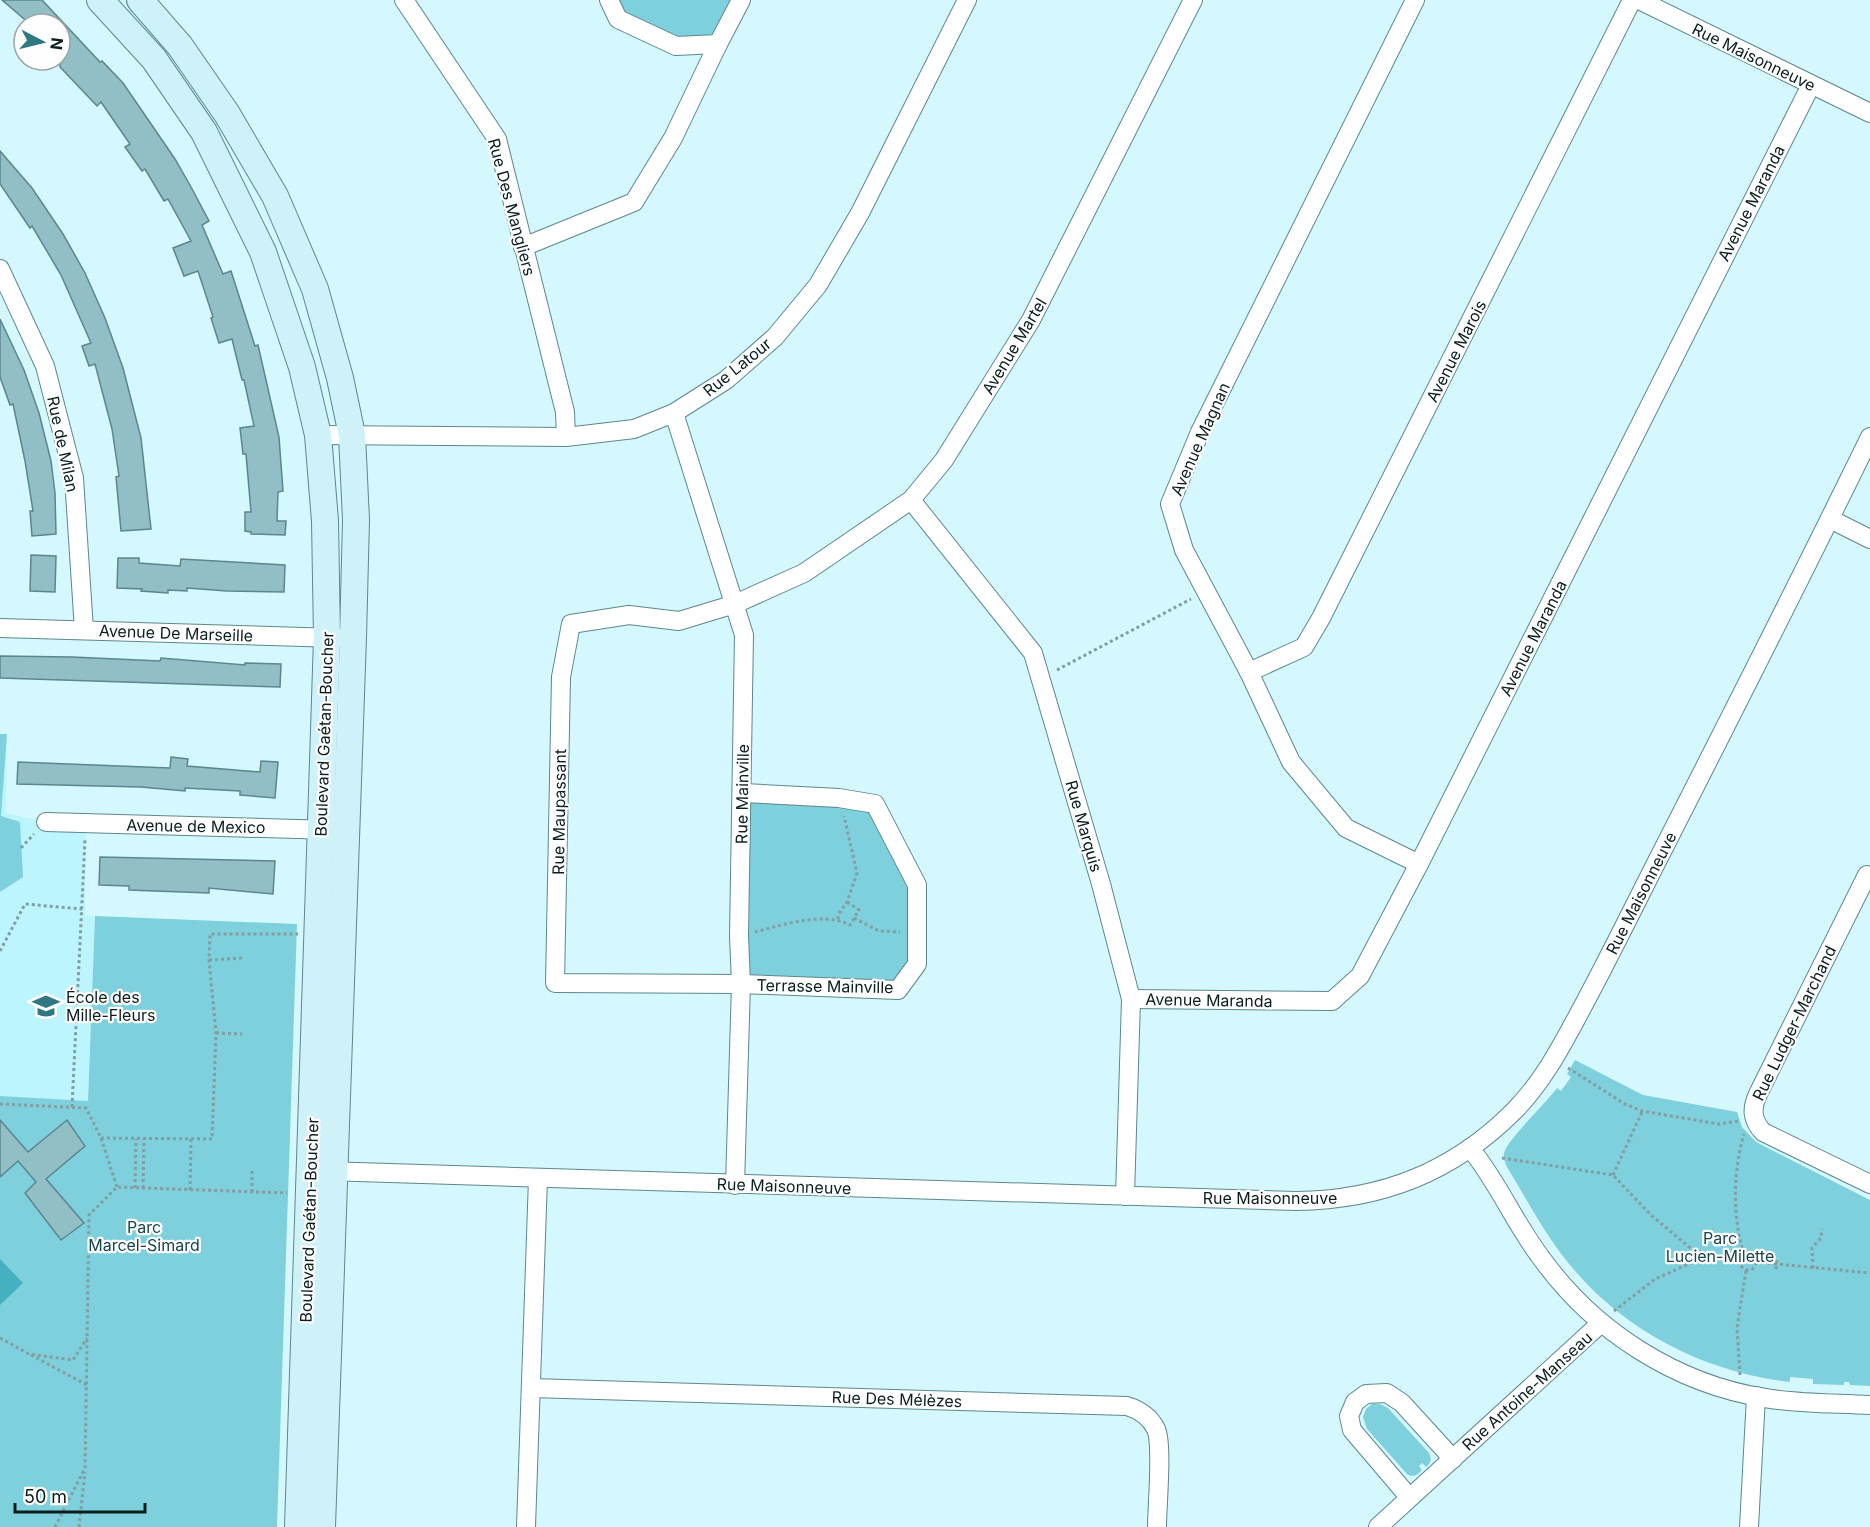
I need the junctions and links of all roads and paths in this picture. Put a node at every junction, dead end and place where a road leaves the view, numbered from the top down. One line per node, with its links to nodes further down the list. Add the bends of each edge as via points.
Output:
1 (100, 0): 17 (street, Boulevard Gaétan-Boucher, via 154,58 204,132 263,252 302,367)
2 (140, 0): 18 (street, Boulevard Gaétan-Boucher, via 180,46 227,114 275,196 315,289)
3 (405, 0): 14 (street, Rue Des Mangliers, via 497,139)
4 (609, 0): 11 (street, via 618,19 676,46)
5 (741, 0): 11 (street)
6 (967, 0): 16 (street, Rue Latour, via 860,213 818,285 775,337 726,380)
7 (1193, 0): 21 (street, Avenue Martel, via 1031,320 944,460)
8 (1415, 0): 24 (street, Avenue Magnan, via 1200,432 1170,504 1184,550)
9 (1632, 0): 30 (street, Avenue Marois, via 1321,618 1304,647)
10 (1639, 0): 12 (street, Rue Maisonneuve)
11 (718, 44): 14 (street, via 673,138 633,202)
12 (1811, 85): 13 (street, Rue Maisonneuve); 37 (street, Avenue Maranda)
13 (1870, 113)
14 (523, 247): 19 (street, Rue Des Mangliers, via 565,412)
15 (0, 269): 27 (street, Rue de Milan, via 45,366 74,478)
16 (674, 413): 19 (street, Rue Latour, via 634,429); 25 (street, Rue Mainville)
17 (318, 435): 18 (street, Rue Latour); 28 (street, Boulevard Gaétan-Boucher, via 326,521)
18 (352, 435): 19 (street, Rue Latour); 29 (street, Boulevard Gaétan-Boucher, via 356,520)
19 (566, 437)
20 (1870, 438): 22 (street, Rue Maisonneuve)
21 (911, 500): 25 (street, Avenue Martel, via 804,573); 31 (street, Rue Marquis, via 1033,653)
22 (1830, 519): 23 (street); 63 (street, Rue Maisonneuve, via 1559,1050 1519,1106)
23 (1870, 539)
24 (1206, 591): 30 (street, Avenue Magnan); 31 (path)
25 (735, 604): 32 (street, Rue Mainville, via 744,635); 49 (street, Rue Maupassant, via 679,621 629,615 571,624 561,677 555,983)
26 (0, 628): 27 (street, Avenue De Marseille)
27 (84, 630): 28 (street, Avenue De Marseille)
28 (327, 638): 29 (street, Avenue De Marseille); 36 (street, Boulevard Gaétan-Boucher)
29 (353, 638): 36 (street, Boulevard Gaétan-Boucher)
30 (1250, 672): 37 (street, Avenue Magnan, via 1291,762 1346,828)
31 (1040, 679): 50 (street, Rue Marquis)
32 (743, 793): 33 (street, Terrasse Mainville); 45 (street, Rue Mainville)
33 (839, 798): 39 (path, via 857,873); 43 (street, Terrasse Mainville, via 875,804 916,885)
34 (46, 822): 35 (street, Avenue de Mexico)
35 (86, 824): 36 (street, Avenue de Mexico); 40 (path)
36 (334, 830): 44 (street, Boulevard Gaétan-Boucher); 66 (street, Boulevard Gaétan-Boucher)
37 (1419, 864): 50 (street, Avenue Maranda, via 1360,976 1332,1001)
38 (1870, 876): 69 (street, Rue Ludger-Marchand, via 1867,875 1753,1108 1754,1119 1763,1132)
39 (847, 902): 41 (path, via 860,910); 42 (path)
40 (82, 909): 46 (path, via 25,904); 55 (path)
41 (854, 918): 42 (path, via 850,925); 43 (path, via 879,932)
42 (838, 919): 45 (path, via 794,922)
43 (917, 933): 49 (street, Terrasse Mainville, via 917,964 898,990)
44 (318, 934): 48 (path, via 210,934); 66 (street, Boulevard Gaétan-Boucher)
45 (739, 936): 49 (street, Rue Mainville)
46 (1, 947)
47 (244, 958): 48 (path)
48 (209, 960): 51 (path)
49 (741, 984): 70 (street, Rue Mainville)
50 (1131, 999): 77 (street, Rue Marquis)
51 (216, 1033): 52 (path); 62 (path, via 212,1139)
52 (242, 1034)
53 (1568, 1068): 56 (path)
54 (0, 1104): 55 (path)
55 (72, 1107): 59 (path, via 86,1108)
56 (1642, 1111): 57 (path, via 1719,1124); 67 (path)
57 (1739, 1121)
58 (1745, 1133): 80 (path, via 1736,1194)
59 (101, 1138): 60 (path); 71 (path)
60 (136, 1138): 61 (path); 72 (path)
61 (144, 1138): 62 (path); 73 (path)
62 (191, 1139): 74 (path)
63 (1470, 1148): 77 (street, Rue Maisonneuve, via 1408,1182 1345,1198 1296,1201); 88 (street, via 1543,1261 1569,1293)
64 (1502, 1158): 67 (path)
65 (252, 1168): 76 (path)
66 (323, 1171): 68 (street, Rue Maisonneuve); 102 (street, Boulevard Gaétan-Boucher); 103 (street, Boulevard Gaétan-Boucher)
67 (1613, 1175): 79 (path, via 1664,1227)
68 (538, 1178): 70 (street, Rue Maisonneuve); 94 (street)
69 (1870, 1184)
70 (735, 1185): 77 (street, Rue Maisonneuve)
71 (117, 1187): 72 (path); 89 (path, via 89,1215)
72 (135, 1188): 73 (path)
73 (143, 1188): 74 (path)
74 (190, 1190): 76 (path)
75 (291, 1190): 76 (path)
76 (252, 1192)
77 (1125, 1196)
78 (1822, 1229): 85 (path, via 1821,1238 1812,1248)
79 (1704, 1254): 82 (path); 88 (path, via 1655,1279)
80 (1744, 1254): 82 (path); 83 (path, via 1753,1255)
81 (1777, 1258): 84 (path)
82 (1740, 1261): 86 (path)
83 (1756, 1262): 84 (path); 86 (path)
84 (1776, 1266): 85 (path)
85 (1813, 1268): 87 (path)
86 (1746, 1270): 92 (path, via 1737,1328)
87 (1870, 1273)
88 (1608, 1317): 95 (street, via 1636,1348 1684,1373); 97 (street, Rue Antoine-Manseau)
89 (88, 1337): 91 (path, via 73,1360); 93 (path)
90 (0, 1338): 91 (path)
91 (29, 1354): 93 (path)
92 (1740, 1375)
93 (87, 1385): 98 (path)
94 (531, 1388): 104 (street); 105 (street, Rue Des Mélèzes, via 1127,1406 1149,1418 1158,1434)
95 (1756, 1396): 96 (street); 107 (street)
96 (1870, 1404)
97 (1453, 1459): 99 (street, Rue Antoine-Manseau); 99 (street, Rue Antoine-Manseau, via 1392,1394 1373,1392 1359,1399 1350,1411 1352,1430)
98 (85, 1468): 100 (path); 101 (path)
99 (1409, 1497): 106 (street, Rue Antoine-Manseau)
100 (55, 1527)
101 (79, 1527)
102 (298, 1527)
103 (322, 1527)
104 (526, 1527)
105 (1157, 1527)
106 (1378, 1527)
107 (1749, 1527)

